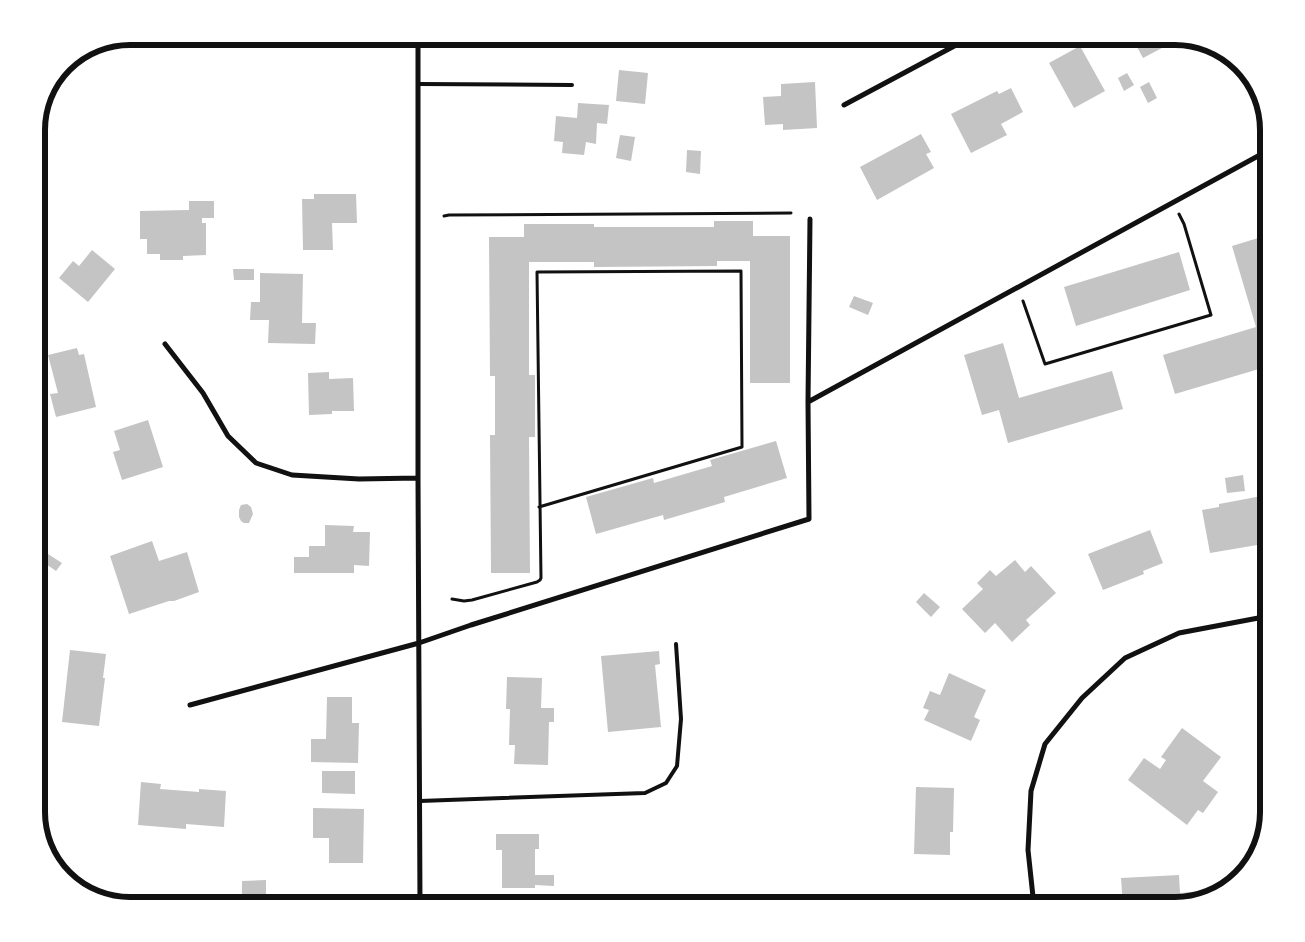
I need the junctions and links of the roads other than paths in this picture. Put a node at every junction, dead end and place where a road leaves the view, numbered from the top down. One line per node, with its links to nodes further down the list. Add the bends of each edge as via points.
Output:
1 (418, 45): 3 (street)
2 (956, 45): 5 (street)
3 (418, 84): 4 (lane); 10 (street)
4 (572, 86)
5 (844, 105)
6 (1260, 155): 9 (street)
7 (810, 219): 9 (street)
8 (165, 344): 10 (street, via 203,393 228,436 256,463 292,475)
9 (808, 402): 12 (street, via 809,520)
10 (418, 478): 12 (street)
11 (1260, 618): 17 (street, via 1179,633 1125,658 1082,698 1045,744 1031,791 1028,850)
12 (419, 643): 14 (street); 15 (street)
13 (676, 644): 15 (lane, via 680,719 677,766 666,783 645,793)
14 (190, 705)
15 (420, 801): 16 (street)
16 (420, 897)
17 (1033, 897)

